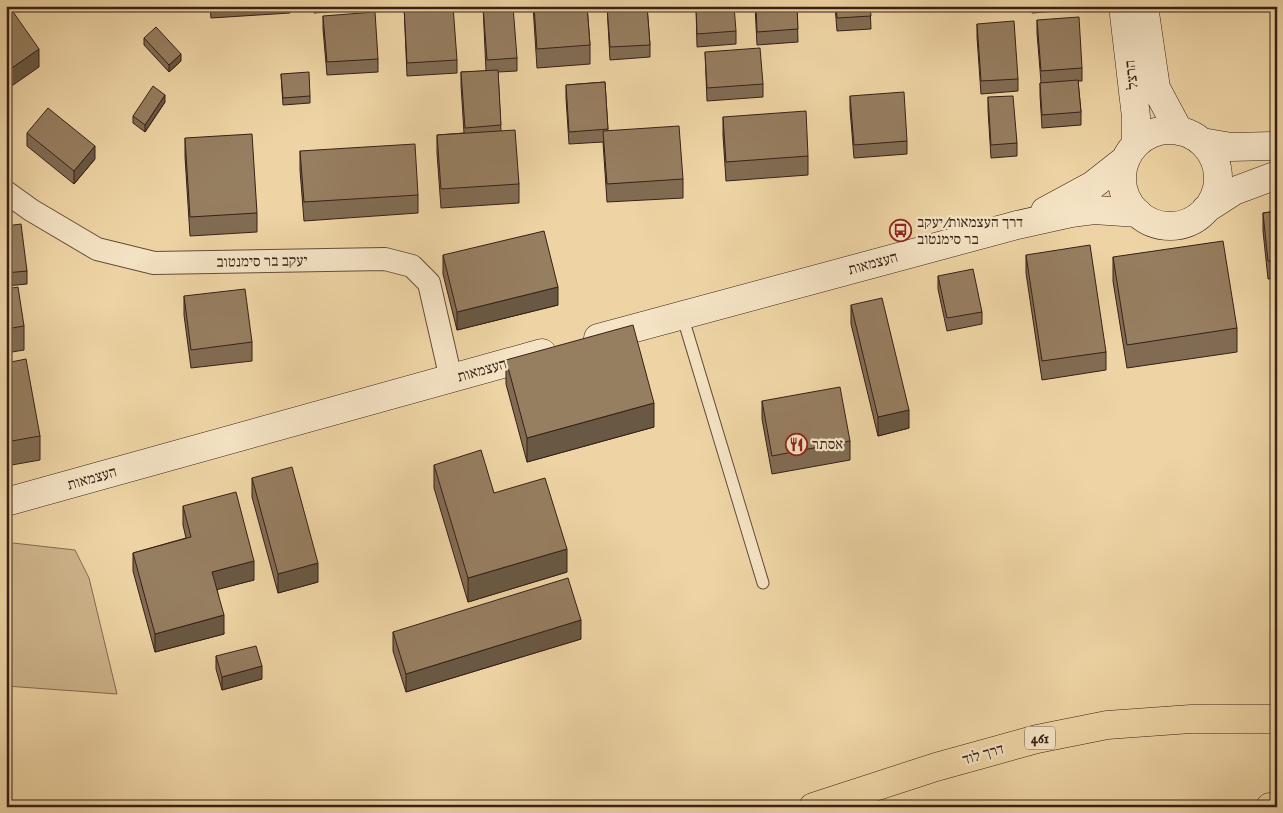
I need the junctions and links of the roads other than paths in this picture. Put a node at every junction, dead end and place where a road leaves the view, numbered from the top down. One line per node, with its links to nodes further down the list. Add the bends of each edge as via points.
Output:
1 (1123, 6): 5 (street, הרצל, via 1136,117)
2 (1144, 6): 3 (street, הרצל, via 1156,88)
3 (1190, 137): 4 (street, via 1231,147); 5 (street, via 1165,130 1152,134); 8 (street, via 1213,155 1218,174 1216,192)
4 (1277, 146)
5 (1131, 151): 9 (street, via 1122,176 1123,185 1126,196); 10 (street, העצמאות, via 1093,184)
6 (1277, 175): 8 (street, via 1234,191)
7 (6, 192): 12 (street, יעקב בר סימנטוב, via 97,249 154,263 385,259 412,266 429,282)
8 (1206, 209): 9 (street, via 1189,222 1173,225 1157,224)
9 (1138, 213): 10 (street, העצמאות, via 1094,210)
10 (1017, 225): 11 (street, העצמאות)
11 (682, 314): 12 (street, העצמאות); 14 (lane)
12 (451, 378): 13 (street, העצמאות)
13 (6, 502)
14 (763, 584)
15 (1277, 718): 16 (main road, דרך לוד / 461, via 1191,719 1107,725 1037,739 936,767)
16 (813, 807)
17 (1270, 807): 18 (main road)
18 (1277, 807)

